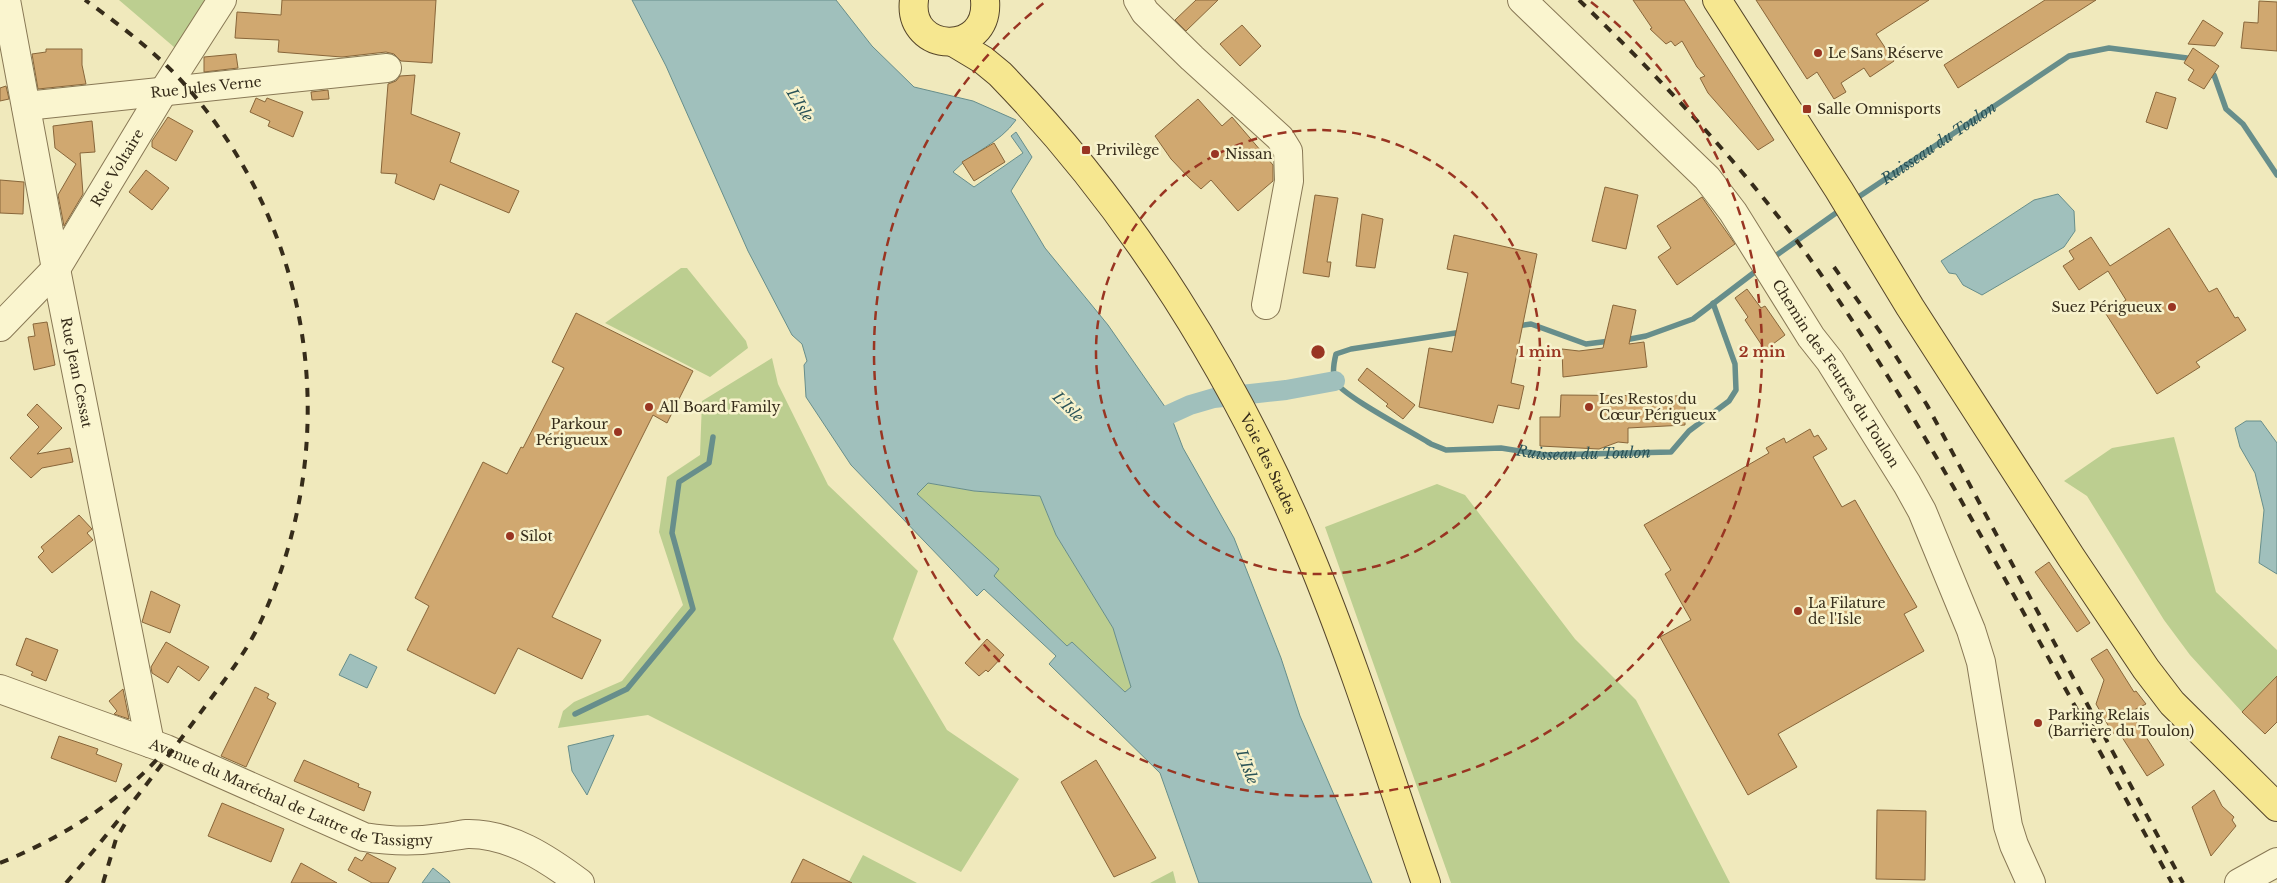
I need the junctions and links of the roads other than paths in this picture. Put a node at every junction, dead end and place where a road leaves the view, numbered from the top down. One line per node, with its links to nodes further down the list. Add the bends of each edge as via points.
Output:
1 (6, 0): 12 (street, Rue Jean Cessat)
2 (222, 0): 10 (street, Rue Voltaire)
3 (1138, 0): 14 (street, via 1145,12 1280,138 1288,151 1289,181)
4 (1522, 0): 22 (street, Chemin des Feutres du Toulon, via 1707,178 1830,361 1907,484 1922,511 1981,662 2008,826)
5 (1717, 0): 18 (main road, via 1910,307 2146,669 2172,703)
6 (913, 1): 8 (main road, Voie des Stades, via 914,12 924,32 938,40)
7 (984, 10): 8 (main road, via 971,35); 11 (main road, Voie des Stades, via 994,49)
8 (953, 42): 11 (main road, Voie des Stades, via 983,60)
9 (387, 68): 10 (street, Rue Jules Verne)
10 (163, 92): 12 (street, Rue Jules Verne); 13 (street, Rue Voltaire)
11 (1020, 95): 21 (main road, Voie des Stades, via 1092,181 1147,254 1243,414 1289,508 1324,592)
12 (26, 106): 13 (street, Rue Jean Cessat)
13 (56, 269): 15 (street, Rue Voltaire); 17 (street, Rue Jean Cessat)
14 (1266, 305)
15 (0, 327)
16 (0, 689): 17 (street, Avenue du Maréchal de Lattre de Tassigny)
17 (150, 743): 20 (street, Avenue du Maréchal de Lattre de Tassigny, via 364,837 388,841 439,839 467,834 496,836 556,865)
18 (2277, 807)
19 (2277, 862): 23 (street)
20 (580, 883)
21 (1426, 883)
22 (2031, 883)
23 (2239, 883)

